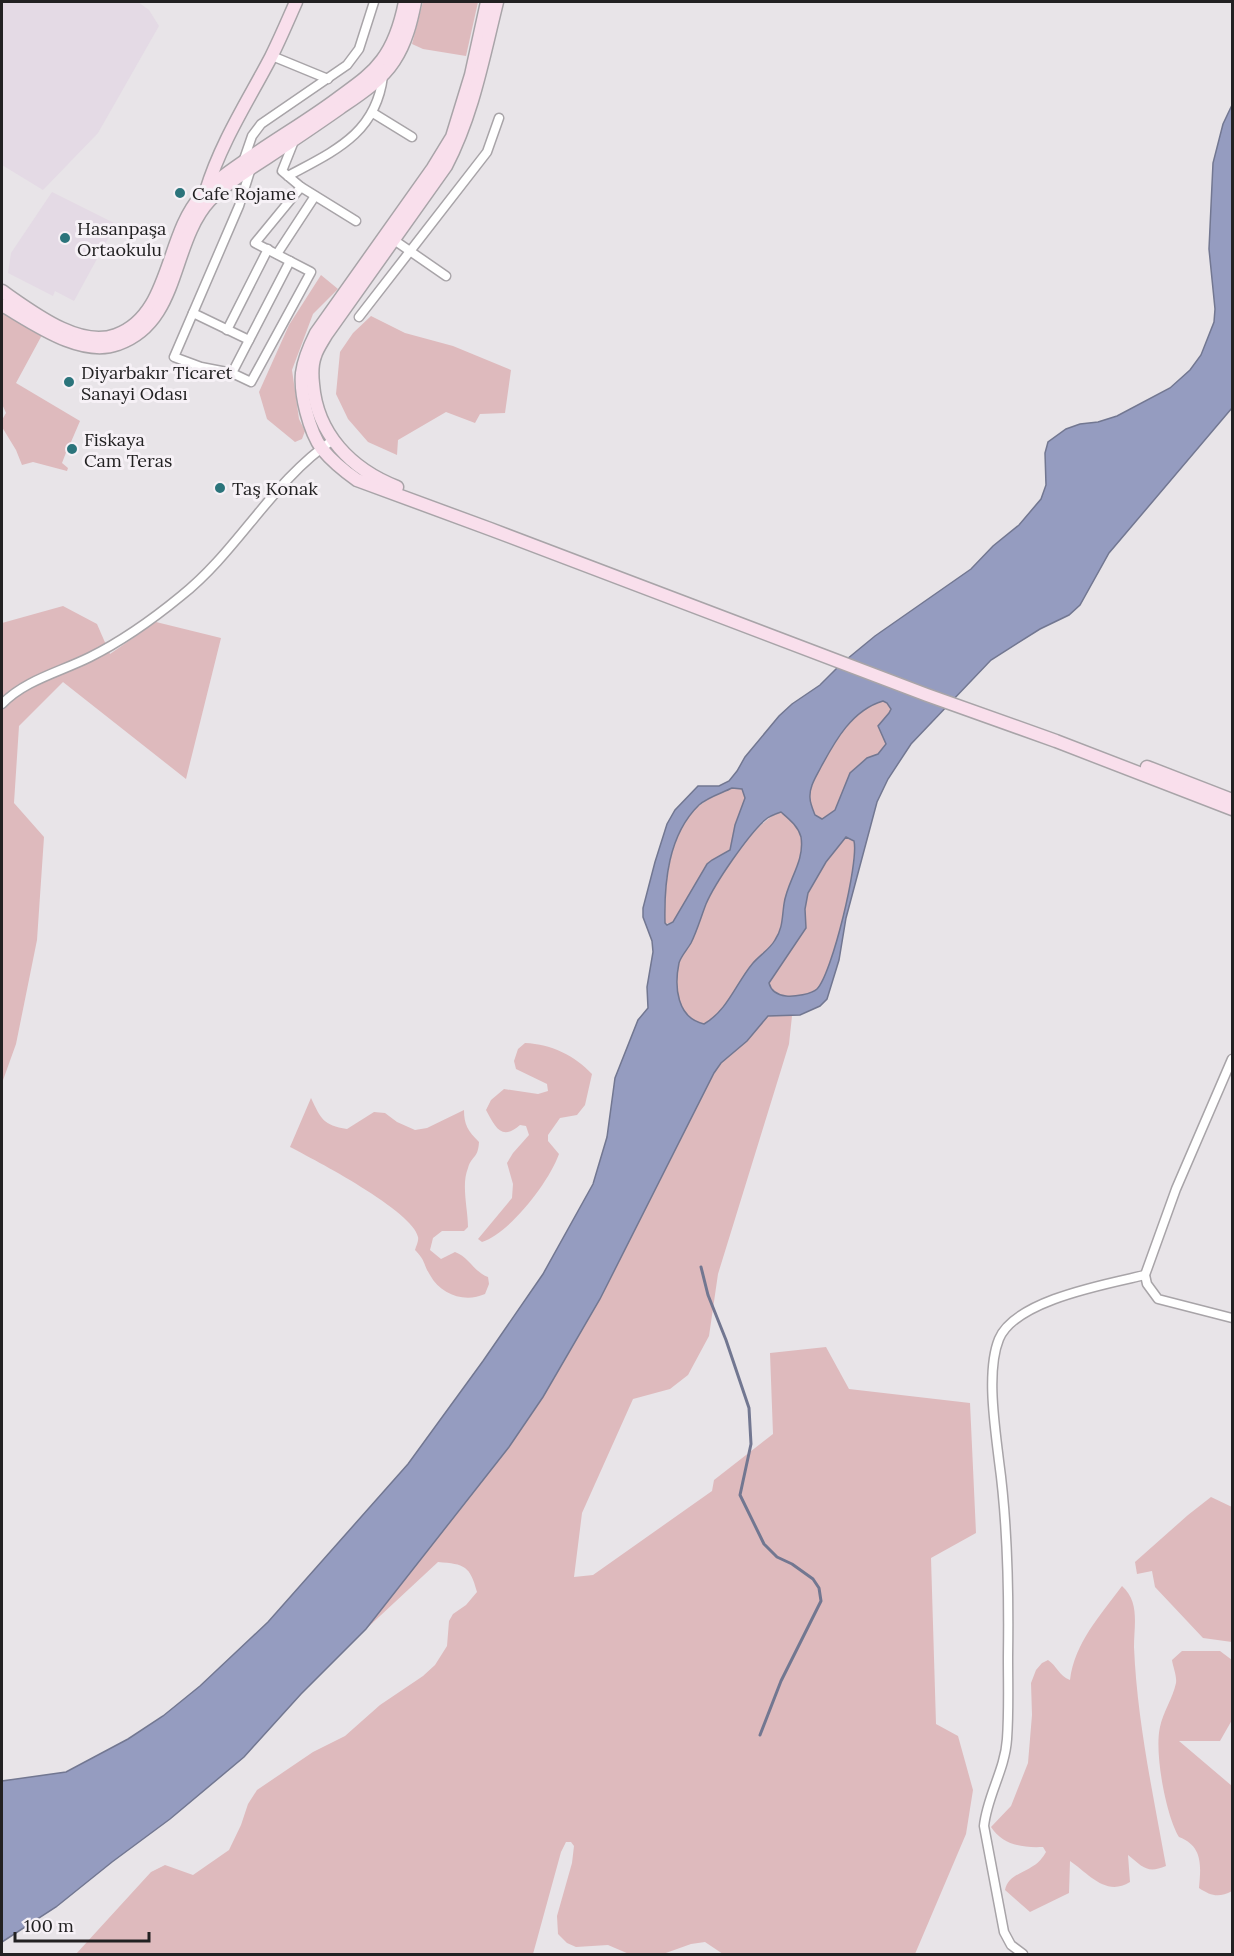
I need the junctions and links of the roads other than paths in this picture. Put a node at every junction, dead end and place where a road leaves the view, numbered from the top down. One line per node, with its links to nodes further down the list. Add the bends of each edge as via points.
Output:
1 (296, 2): 7 (main road)
2 (374, 2): 9 (street, via 359,49)
3 (405, 2): 14 (main road, via 393,44 364,80)
4 (415, 2): 8 (main road, via 404,42)
5 (487, 2): 34 (main road, via 452,137 322,323 308,351 302,374 303,400)
6 (497, 2): 20 (main road, via 470,113 459,140 446,166)
7 (272, 56): 9 (street); 17 (main road, via 237,118)
8 (383, 76): 10 (street); 13 (main road)
9 (328, 79): 14 (street, via 261,124 252,136)
10 (373, 114): 12 (street); 15 (street, via 339,148)
11 (499, 118): 22 (street, via 487,152)
12 (412, 137)
13 (295, 139): 14 (main road); 15 (street, via 282,171)
14 (247, 165): 17 (main road); 27 (main road, via 200,212 168,294 158,313 134,338 93,348 49,332); 28 (street, via 239,206)
15 (288, 176): 16 (street)
16 (301, 187): 18 (street); 21 (street, via 255,243)
17 (206, 192): 26 (main road, via 187,215 153,301 132,328 113,336 80,336 58,327)
18 (315, 196): 19 (street); 23 (street)
19 (356, 221)
20 (394, 240): 22 (street); 33 (main road, via 314,357 314,400)
21 (268, 249): 23 (street); 30 (street)
22 (410, 251): 25 (street); 29 (street)
23 (277, 254): 24 (street)
24 (290, 261): 31 (street); 32 (street, via 311,272 251,382)
25 (446, 276)
26 (2, 291)
27 (2, 305)
28 (193, 313): 30 (street); 32 (street, via 174,357)
29 (359, 317)
30 (227, 330): 31 (street)
31 (249, 340): 32 (street)
32 (232, 373)
33 (333, 440): 34 (street); 35 (main road, via 357,465 381,479)
34 (321, 448): 35 (main road, via 357,480); 36 (street, via 270,498 221,559 183,595 142,626 89,657 39,678)
35 (491, 526): 37 (main road)
36 (2, 704)
37 (1057, 737): 38 (main road); 39 (main road)
38 (1233, 800)
39 (1233, 809)
40 (1233, 1059): 41 (street, via 1176,1189)
41 (1145, 1275): 42 (street, via 1158,1299); 43 (street, via 1064,1295 1016,1318 999,1338 993,1371 993,1415 1003,1486 1009,1592 1007,1740 984,1826 1004,1932 1011,1945)
42 (1233, 1318)
43 (1023, 1954)

